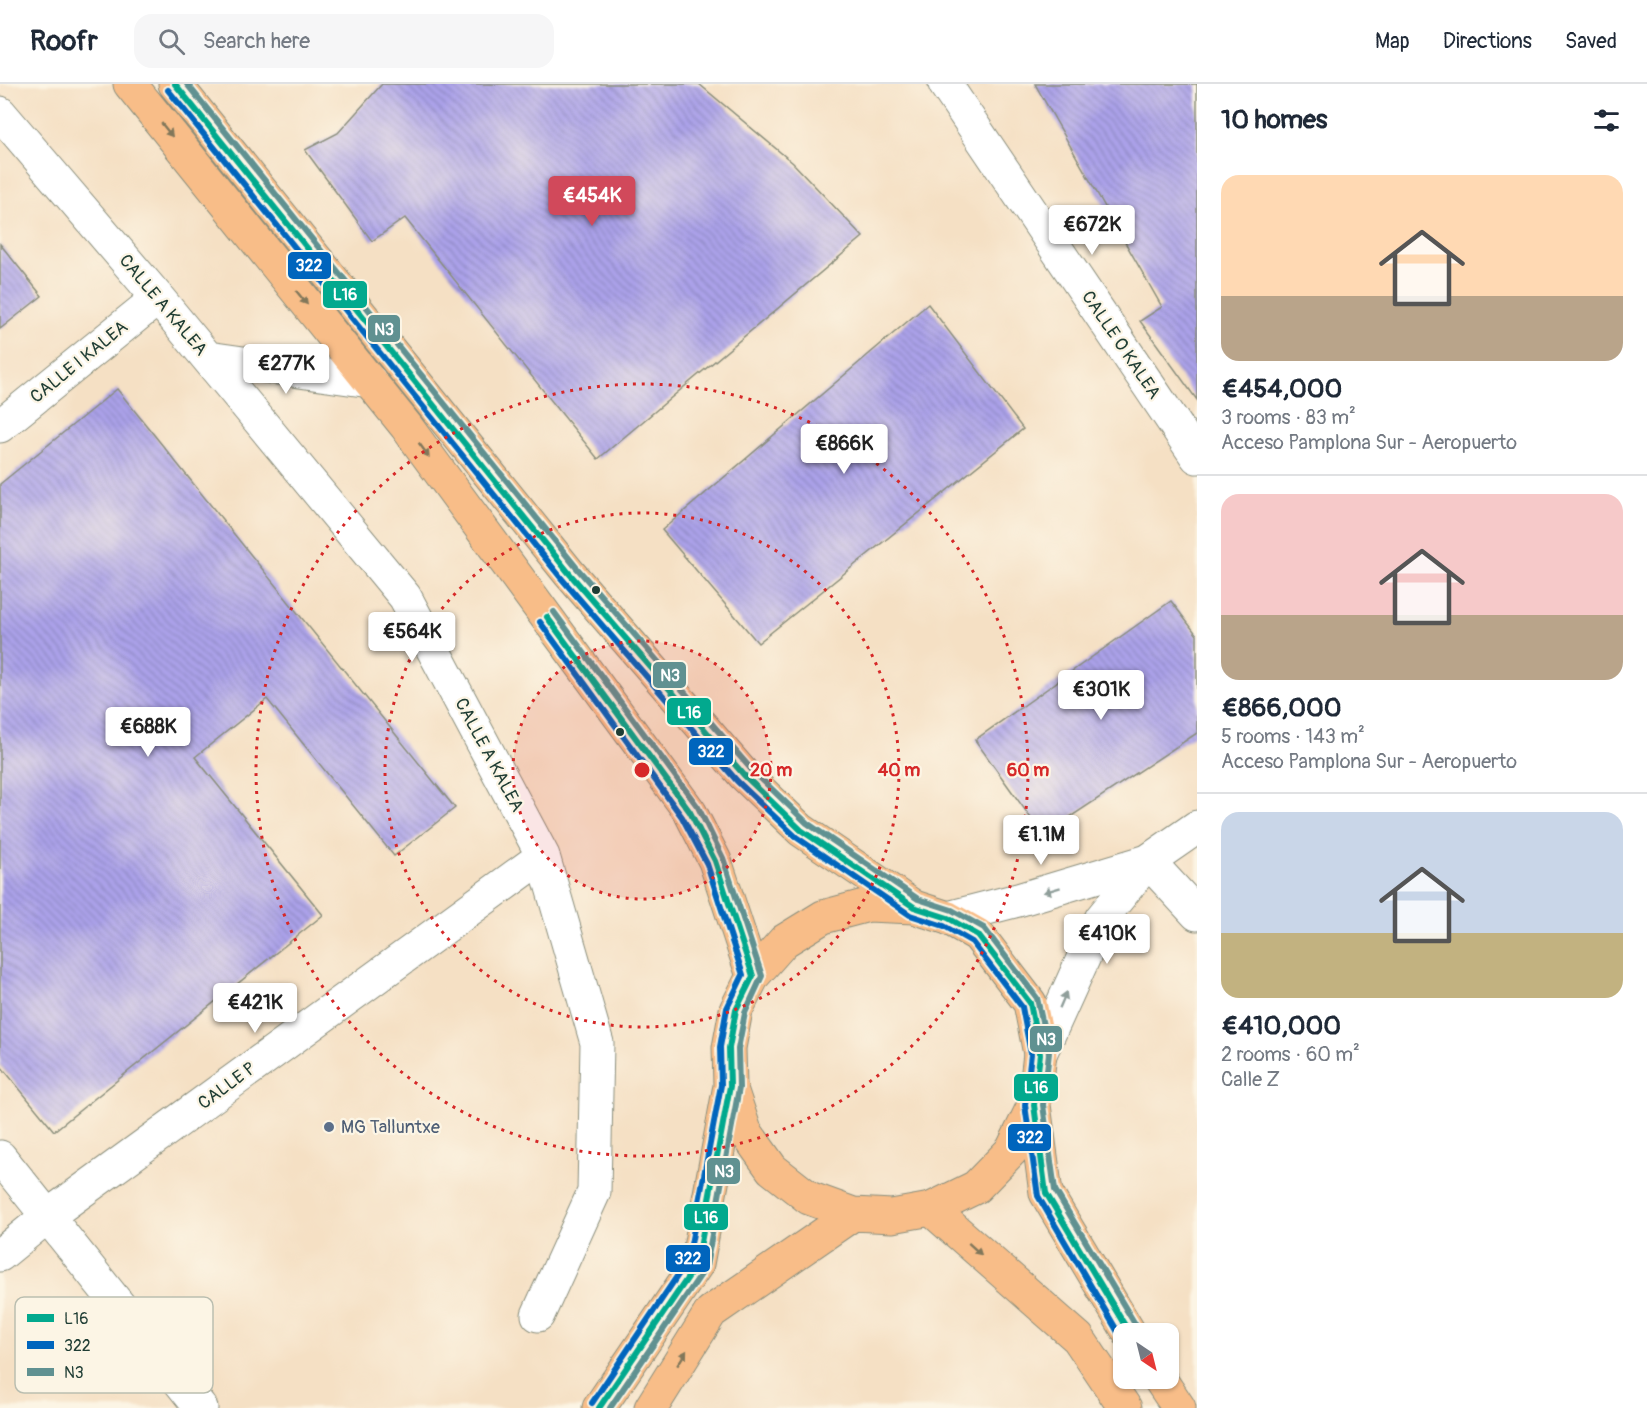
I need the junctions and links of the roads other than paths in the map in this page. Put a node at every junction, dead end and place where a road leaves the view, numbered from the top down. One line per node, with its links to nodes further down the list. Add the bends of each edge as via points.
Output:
1 (130, 84): 7 (highway, one-way to 7)
2 (176, 84): 13 (highway, via 569,573 744,775 801,830)
3 (945, 84): 9 (street, CALLE O KALEA)
4 (0, 113): 5 (street, CALLE A KALEA)
5 (158, 298): 6 (street, CALLE A KALEA); 8 (street, CALLE I KALEA)
6 (208, 358): 7 (street); 11 (street, CALLE A KALEA, via 405,597)
7 (370, 381): 16 (highway, one-way to 16, via 690,812 716,861)
8 (0, 426)
9 (1197, 457)
10 (1197, 827): 12 (street)
11 (543, 856): 23 (street, CALLE P); 26 (street, CALLE A KALEA, via 597,1043 594,1192)
12 (1148, 861): 14 (street); 15 (street, one-way to 15); 17 (street, one-way to 12, via 1101,919)
13 (914, 907): 15 (highway); 16 (highway, via 868,905 823,917 784,941)
14 (1197, 914)
15 (948, 918): 17 (highway, via 978,935 1030,1003)
16 (753, 976): 18 (highway, via 736,1010 729,1048)
17 (1040, 1054): 19 (highway)
18 (730, 1086): 22 (highway, via 744,1131 772,1169 809,1198); 31 (highway, via 697,1264)
19 (1034, 1105): 21 (highway, via 1012,1150 976,1186); 27 (highway, via 1046,1193)
20 (0, 1157): 23 (street)
21 (931, 1209): 22 (highway, via 892,1216); 33 (highway, one-way to 33, via 1078,1338)
22 (854, 1214): 32 (highway, one-way to 22, via 711,1312)
23 (49, 1215): 24 (street, CALLE P); 25 (street)
24 (0, 1256)
25 (114, 1297)
26 (538, 1315)
27 (1123, 1323)
28 (1166, 1389): 34 (highway)
29 (189, 1393): 30 (street)
30 (201, 1408)
31 (599, 1408)
32 (651, 1408)
33 (1125, 1408)
34 (1179, 1408)

